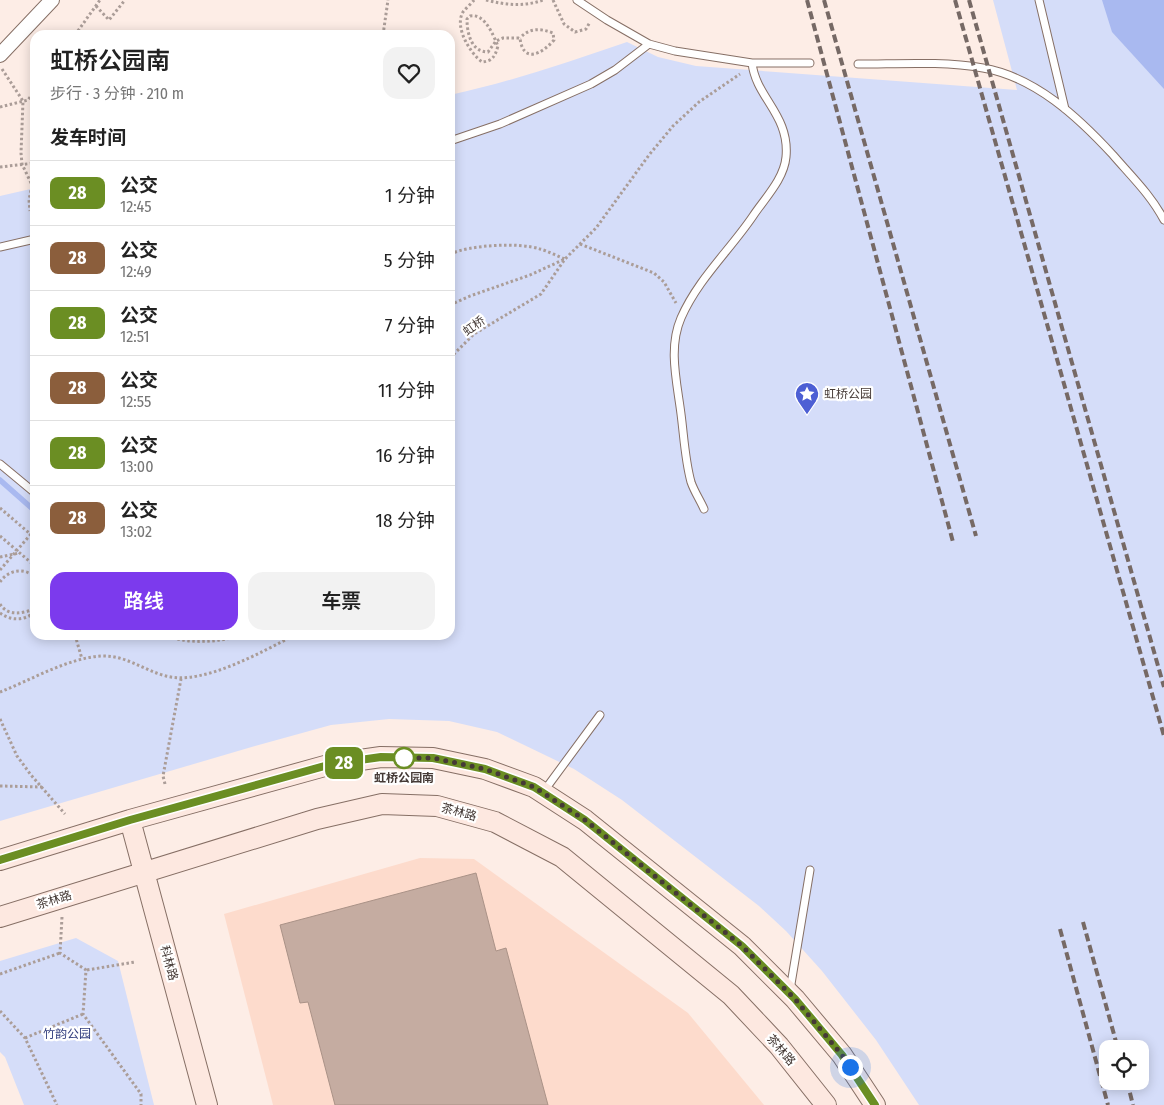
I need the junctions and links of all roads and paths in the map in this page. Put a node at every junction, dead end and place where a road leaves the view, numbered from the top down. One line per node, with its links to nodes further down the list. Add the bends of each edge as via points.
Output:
1 (52, 0): 18 (street)
2 (100, 0): 11 (path)
3 (125, 0): 11 (path, via 109,20)
4 (388, 0): 14 (path)
5 (474, 0): 16 (path, via 461,19 468,45 482,62 489,62 494,58 498,46)
6 (486, 0): 7 (path, via 524,5)
7 (543, 0)
8 (553, 0): 12 (path, via 564,24 575,32 586,29)
9 (577, 0): 12 (lane)
10 (1039, 0): 26 (lane)
11 (96, 6): 13 (path)
12 (596, 12): 17 (lane)
13 (79, 30)
14 (385, 30)
15 (520, 38): 15 (path, via 522,50 531,54 545,50 554,40 553,33 541,30 530,30); 16 (path)
16 (496, 41): 16 (path, via 480,17 474,15 467,19 468,33 474,46 488,52)
17 (649, 44): 20 (lane); 27 (lane, via 591,84)
18 (0, 55)
19 (810, 62): 20 (lane)
20 (752, 63): 36 (path, via 732,81 699,102 673,126 596,228); 41 (lane, via 755,80 781,124 786,141 786,159 780,176 694,293)
21 (858, 64): 26 (lane, via 984,68 1028,84)
22 (0, 66): 24 (path)
23 (30, 97): 24 (path)
24 (23, 101): 25 (path); 29 (path)
25 (0, 107)
26 (1065, 109): 34 (lane, via 1135,180)
27 (455, 139)
28 (30, 163): 29 (path)
29 (22, 164): 30 (path); 31 (path)
30 (0, 168)
31 (30, 181)
32 (30, 195): 33 (path)
33 (30, 211)
34 (1164, 220)
35 (30, 240): 37 (lane)
36 (580, 244): 39 (path); 41 (path, via 654,273 671,292)
37 (0, 247)
38 (455, 253): 39 (path, via 486,246 516,246 539,248)
39 (565, 259): 40 (path); 42 (path, 虹桥, via 541,294 474,334)
40 (455, 303)
41 (682, 317): 46 (lane, via 674,352 684,449 692,483)
42 (455, 353)
43 (0, 464): 44 (lane)
44 (30, 490)
45 (0, 508): 47 (path)
46 (704, 509)
47 (30, 534): 52 (path, bridge)
48 (0, 536): 49 (path)
49 (19, 553): 50 (path); 51 (path)
50 (0, 557)
51 (30, 562)
52 (0, 570)
53 (30, 574): 54 (path, via 16,571 4,576)
54 (0, 582)
55 (0, 604): 56 (path, via 8,612)
56 (30, 611)
57 (0, 613): 58 (path, via 17,620)
58 (30, 614)
59 (77, 640): 63 (path)
60 (189, 640): 61 (path)
61 (215, 640)
62 (285, 640): 64 (path, via 229,667)
63 (82, 659): 64 (path, via 101,656 122,658); 65 (path)
64 (181, 679): 68 (path, via 163,776)
65 (0, 692)
66 (600, 716): 71 (lane)
67 (0, 719): 70 (path, via 17,756)
68 (165, 784)
69 (0, 786): 70 (path)
70 (42, 788): 72 (path)
71 (542, 793): 73 (street, via 485,769 433,758 381,757 332,764); 83 (street, via 585,820 742,946)
72 (65, 814)
73 (130, 820): 74 (street); 76 (street, 科林路)
74 (0, 860)
75 (810, 870): 83 (lane)
76 (144, 872): 78 (street, 茶林路); 89 (street, 科林路); 90 (street, 茶林路, via 317,819 382,804 437,806 495,822 562,857 731,995 779,1046)
77 (62, 916): 79 (path)
78 (0, 917)
79 (60, 953): 81 (path); 82 (path)
80 (135, 962): 81 (path)
81 (86, 970): 85 (path)
82 (0, 974)
83 (789, 993): 91 (street, via 842,1055)
84 (0, 1010): 86 (path)
85 (83, 1014): 86 (path); 88 (path, via 141,1094)
86 (25, 1038): 87 (path)
87 (56, 1105)
88 (141, 1105)
89 (207, 1105)
90 (826, 1105)
91 (875, 1105)

